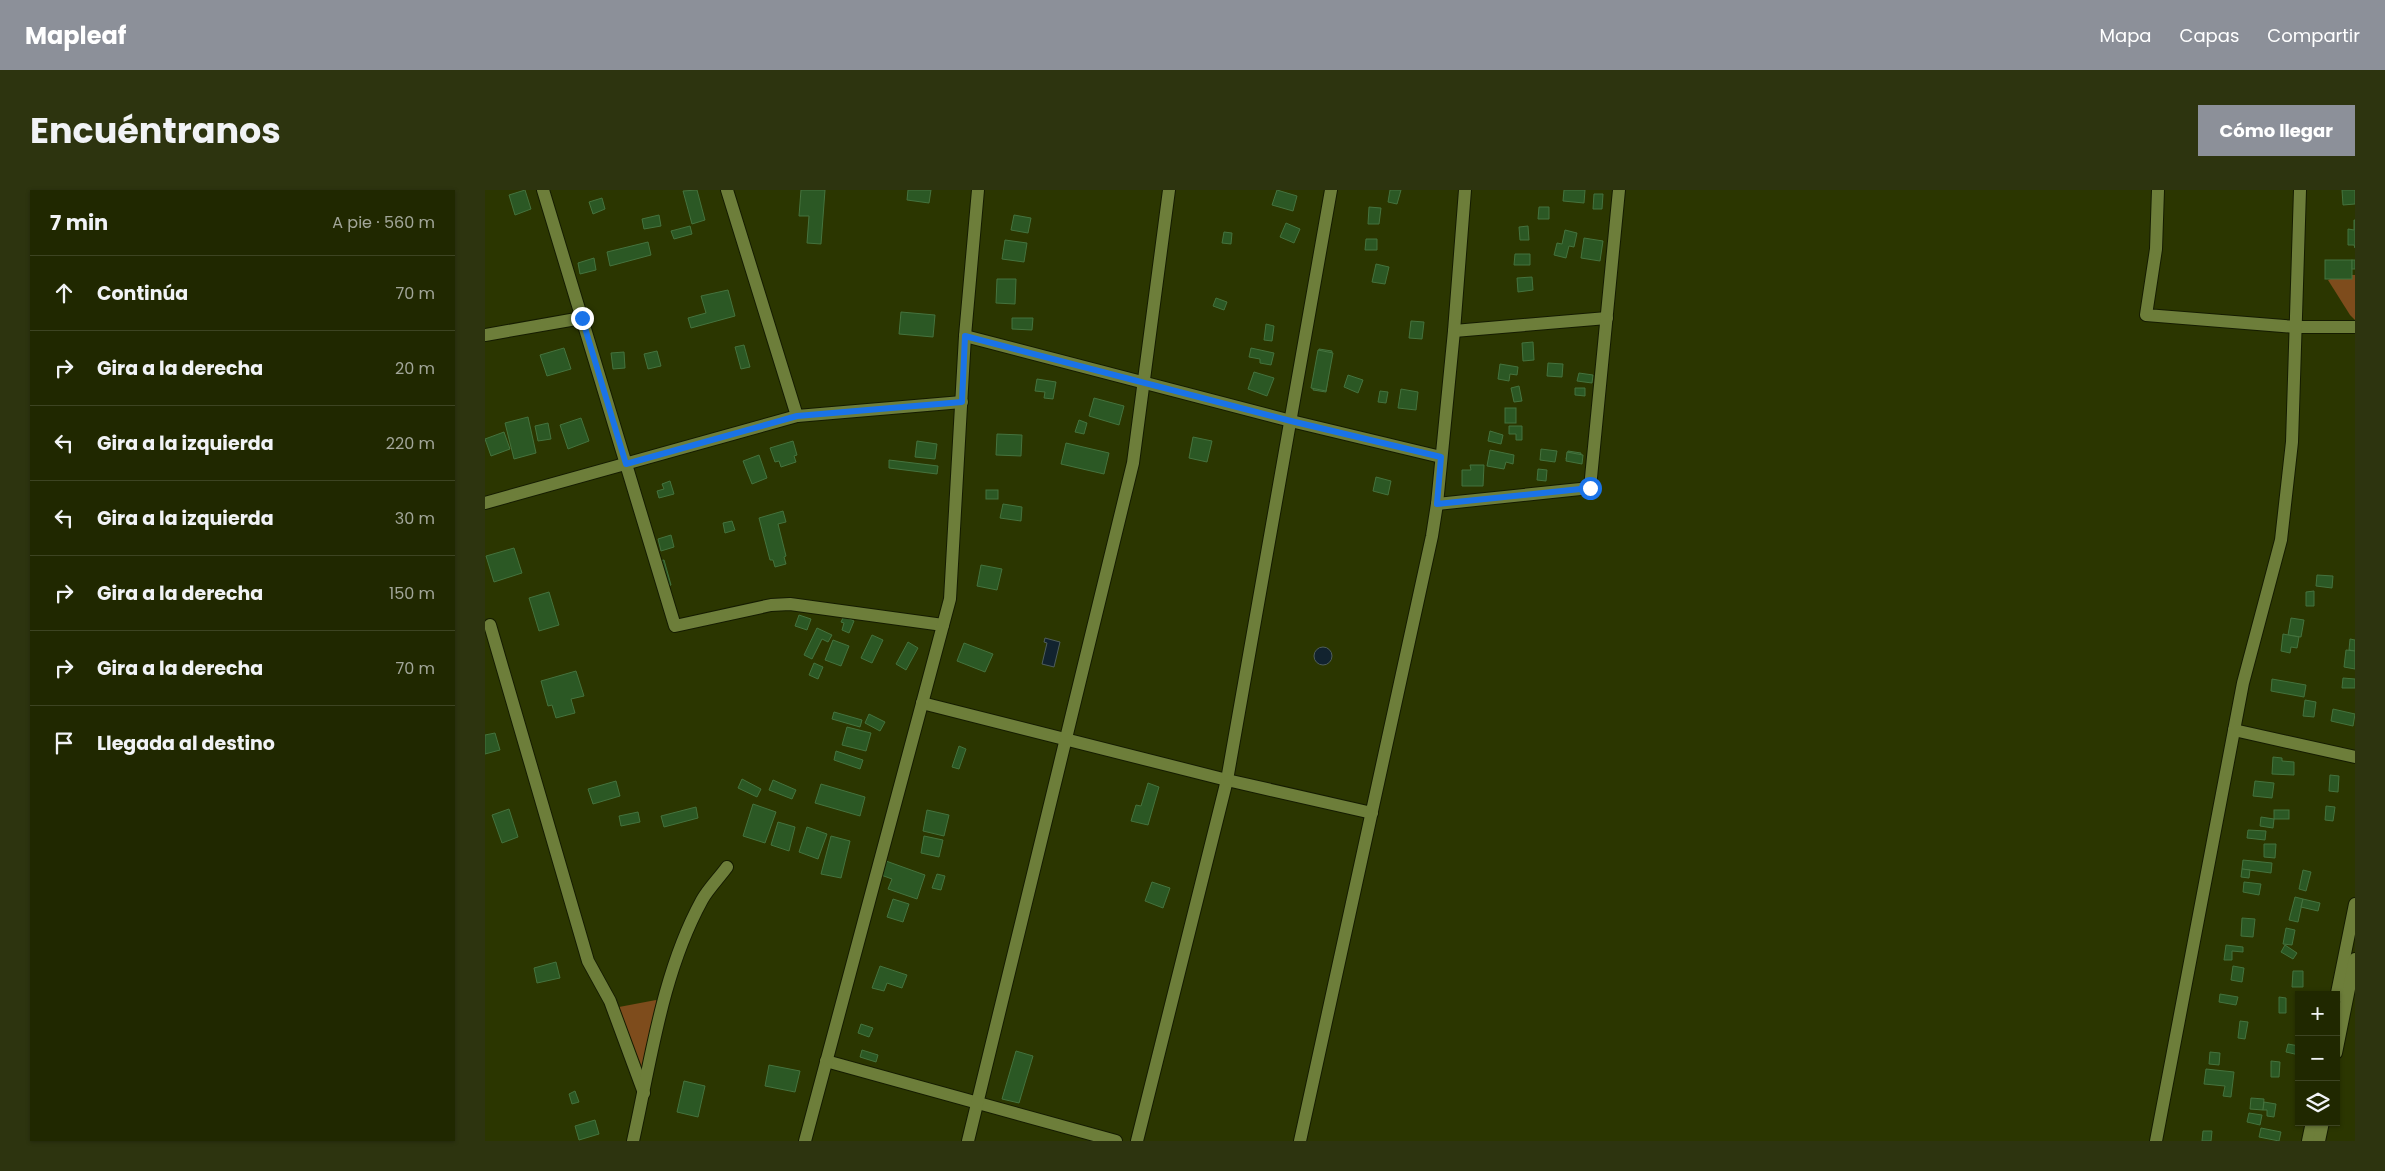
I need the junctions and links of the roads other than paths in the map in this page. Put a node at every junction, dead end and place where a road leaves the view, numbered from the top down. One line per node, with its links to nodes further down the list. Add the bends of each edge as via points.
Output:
1 (543, 190): 10 (street)
2 (727, 190): 19 (street)
3 (978, 190): 16 (street)
4 (1169, 190): 17 (street)
5 (1331, 190): 20 (street)
6 (1465, 190): 14 (street)
7 (1619, 190): 11 (street)
8 (2158, 190): 12 (street, via 2156,249 2146,315)
9 (2300, 190): 12 (street)
10 (582, 318): 15 (street); 22 (street)
11 (1607, 318): 14 (street); 24 (street, via 1590,488)
12 (2296, 327): 13 (street); 28 (street, via 2292,442 2281,540 2243,683)
13 (2355, 328)
14 (1454, 331): 21 (street)
15 (485, 335)
16 (965, 336): 17 (street); 18 (street)
17 (1143, 382): 20 (street); 29 (street, via 1133,463)
18 (962, 402): 19 (street); 26 (street, via 950,599)
19 (797, 416): 22 (street)
20 (1291, 421): 21 (street); 31 (street)
21 (1441, 457): 24 (street)
22 (626, 464): 23 (street); 26 (street, via 675,626 771,605 790,604)
23 (485, 503)
24 (1437, 504): 32 (street)
25 (490, 625): 39 (street, via 588,961 610,1001)
26 (943, 625): 27 (street)
27 (922, 703): 29 (street); 38 (street)
28 (2234, 730): 30 (street); 49 (street)
29 (1066, 738): 31 (street); 40 (street)
30 (2355, 757)
31 (1227, 780): 32 (street); 47 (street)
32 (1372, 813): 48 (street)
33 (727, 867): 39 (street, via 703,898 683,938 666,993)
34 (2355, 904): 36 (street)
35 (2355, 959): 37 (street)
36 (2337, 991)
37 (2339, 1036)
38 (827, 1061): 40 (street); 44 (street)
39 (643, 1093): 43 (street)
40 (977, 1104): 45 (street); 46 (street)
41 (2311, 1126): 50 (street)
42 (2322, 1126): 51 (street)
43 (633, 1141)
44 (805, 1141)
45 (968, 1141)
46 (1116, 1141)
47 (1137, 1141)
48 (1301, 1141)
49 (2155, 1141)
50 (2308, 1141)
51 (2319, 1141)

